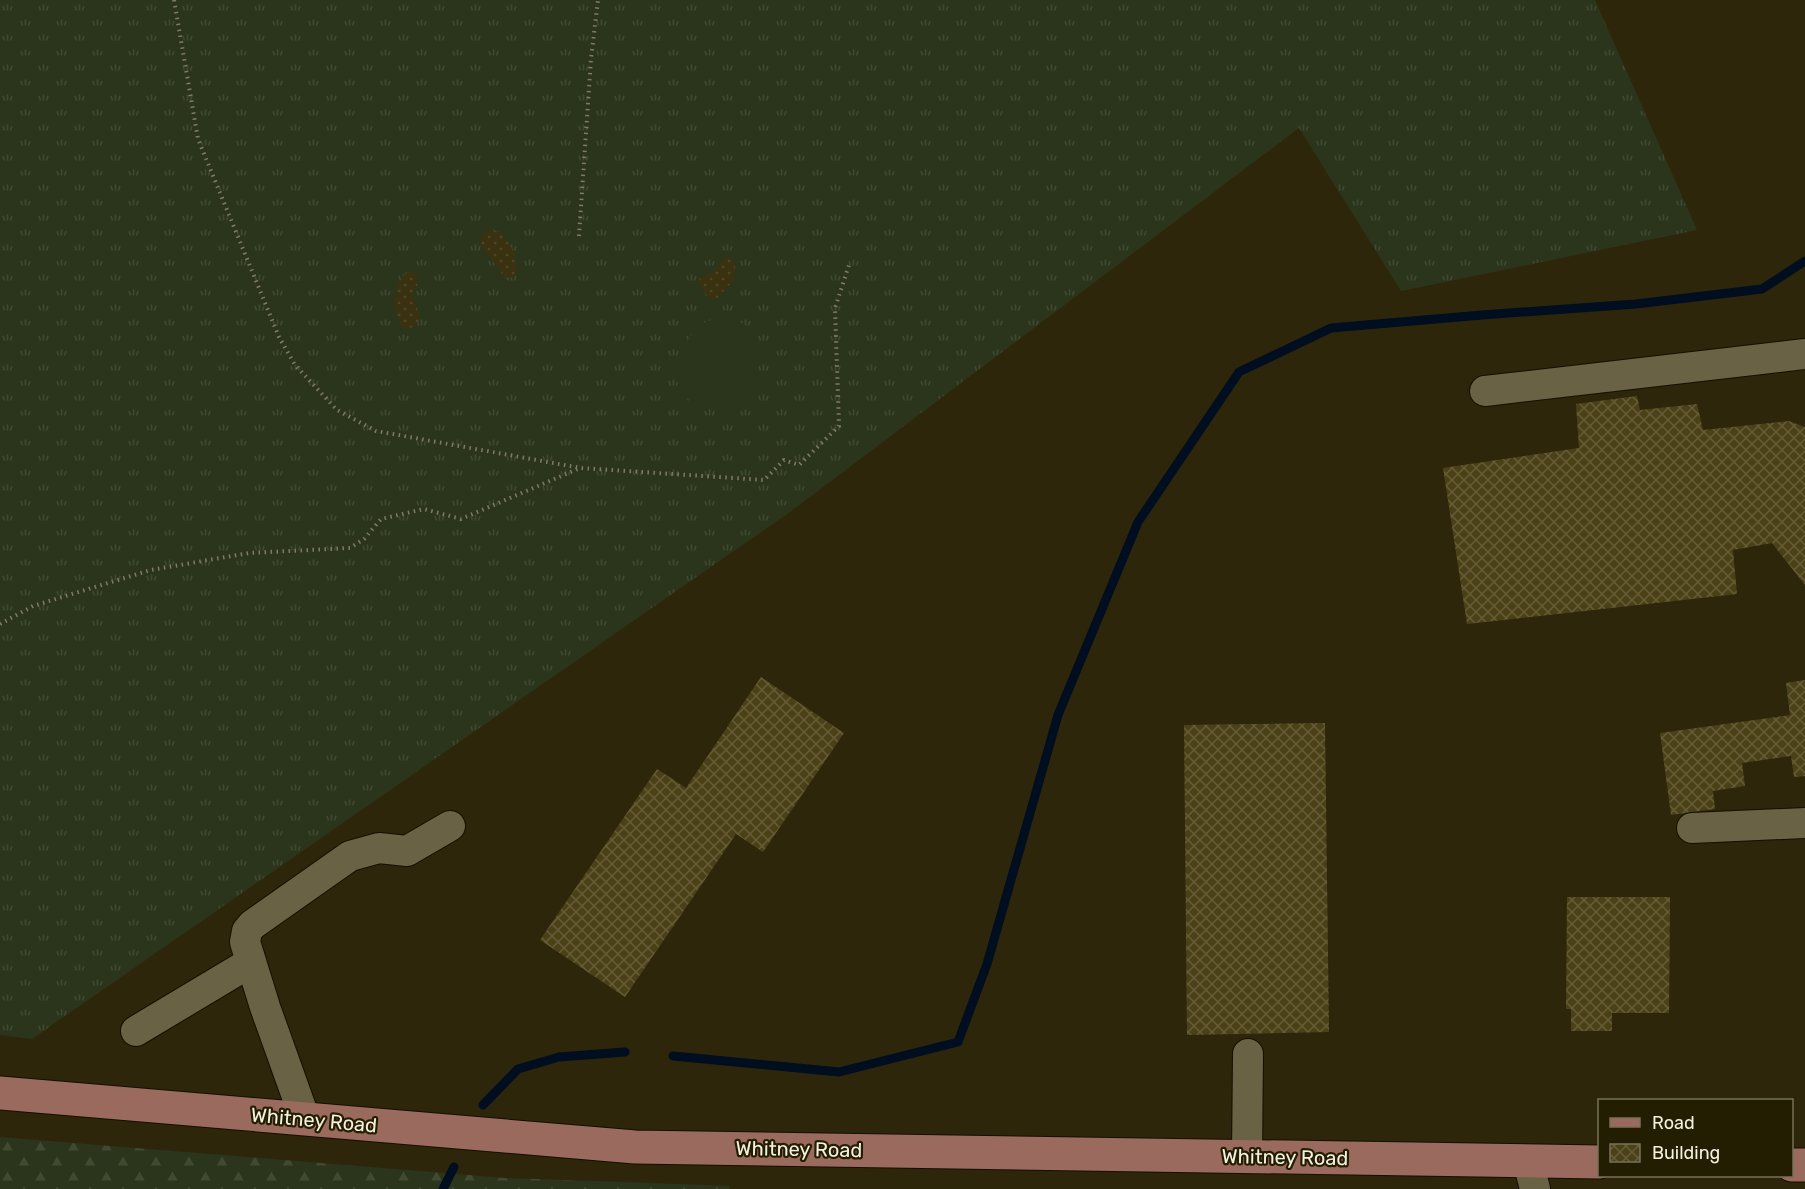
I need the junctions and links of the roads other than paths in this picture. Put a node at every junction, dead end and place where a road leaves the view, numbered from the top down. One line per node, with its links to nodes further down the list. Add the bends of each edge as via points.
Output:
1 (1805, 354): 2 (lane)
2 (1485, 392)
3 (1805, 823): 5 (lane)
4 (450, 826): 6 (lane, via 407,851 378,848 350,856 331,868 252,924 245,942)
5 (1692, 828)
6 (251, 962): 7 (lane); 10 (lane)
7 (136, 1031)
8 (1248, 1054): 11 (lane)
9 (0, 1094): 10 (main road, Whitney Road)
10 (305, 1119): 11 (main road, Whitney Road, via 635,1147)
11 (1247, 1156): 13 (main road, Whitney Road)
12 (1598, 1162): 13 (main road, Whitney Road)
13 (1531, 1175)

